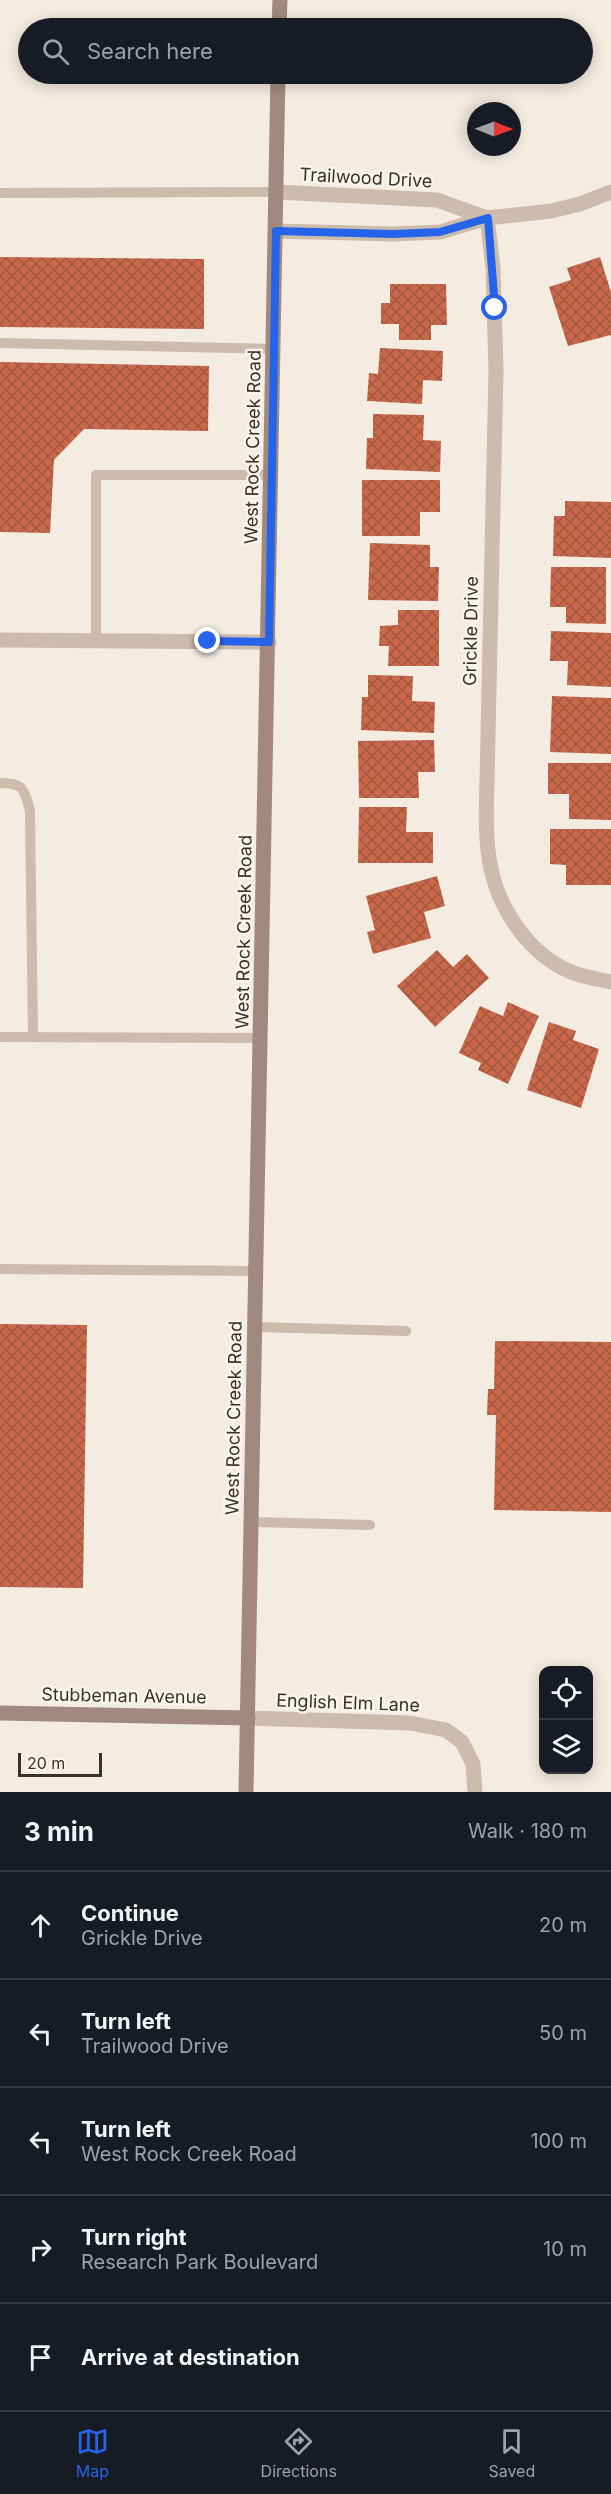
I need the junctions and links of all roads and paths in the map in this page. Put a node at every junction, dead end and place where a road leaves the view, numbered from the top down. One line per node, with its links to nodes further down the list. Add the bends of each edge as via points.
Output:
1 (280, 0): 2 (main road)
2 (279, 18)
3 (278, 84): 4 (main road, West Rock Creek Road)
4 (276, 192): 6 (lane); 7 (street, Trailwood Drive, via 437,200); 8 (main road, West Rock Creek Road)
5 (611, 192): 7 (street, Trailwood Drive, via 551,211)
6 (0, 193)
7 (488, 218): 8 (street, Trailwood Drive, via 440,232); 16 (street, Grickle Drive, via 496,370 486,782 491,870 498,893 526,939 569,972)
8 (276, 231): 10 (main road, West Rock Creek Road)
9 (0, 343): 10 (lane)
10 (274, 349): 11 (main road, West Rock Creek Road)
11 (272, 475): 13 (lane, via 96,475); 14 (main road, West Rock Creek Road)
12 (0, 640): 13 (street)
13 (96, 640): 14 (street)
14 (269, 642): 19 (main road, West Rock Creek Road)
15 (0, 783): 18 (lane, via 15,783 24,790 30,811)
16 (611, 982)
17 (0, 1037): 18 (lane)
18 (33, 1037): 19 (lane)
19 (262, 1038): 21 (main road, West Rock Creek Road)
20 (0, 1269): 21 (lane)
21 (257, 1271): 22 (main road, West Rock Creek Road)
22 (255, 1326): 23 (lane); 24 (main road, West Rock Creek Road)
23 (406, 1331)
24 (252, 1522): 25 (lane); 27 (main road, West Rock Creek Road)
25 (370, 1525)
26 (0, 1713): 27 (main road, Stubbeman Avenue)
27 (248, 1718): 28 (main road, West Rock Creek Road); 29 (street, English Elm Lane, via 410,1724 446,1730 462,1742 473,1764)
28 (246, 1792)
29 (476, 1792)

